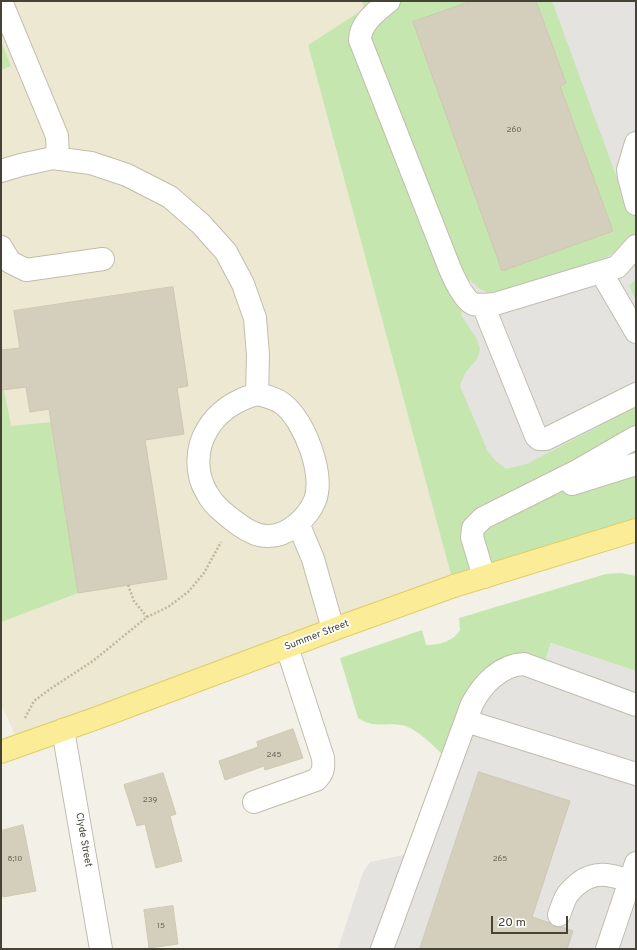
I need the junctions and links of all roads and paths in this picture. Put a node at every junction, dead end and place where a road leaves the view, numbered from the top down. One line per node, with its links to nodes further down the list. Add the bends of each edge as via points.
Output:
1 (1, 1): 4 (street, via 58,136)
2 (390, 1): 11 (street, via 363,26 360,40 456,282 473,304)
3 (636, 143): 6 (street, via 628,170)
4 (58, 159): 5 (street, via 53,158); 13 (street, via 91,164 127,175 170,197 201,224 226,252 243,284 255,318 258,355)
5 (1, 171)
6 (636, 204)
7 (636, 246): 10 (street, via 617,267)
8 (1, 247): 9 (street, via 10,262 26,270)
9 (103, 259)
10 (601, 272): 11 (street, via 495,304); 12 (street)
11 (483, 305): 14 (street, via 536,436 540,439 546,439)
12 (636, 332)
13 (257, 394): 18 (street, via 243,398 212,420 199,448 198,464 206,493); 19 (street, via 282,404 294,415 303,428 316,464 318,488 315,500)
14 (636, 394)
15 (636, 437): 17 (street, via 579,470)
16 (636, 464): 17 (street)
17 (515, 502): 21 (street, via 483,518 473,528 472,537)
18 (232, 520): 19 (street, via 252,532 267,536 282,534); 23 (path, via 204,574 188,592 168,607)
19 (298, 523): 24 (street, via 313,559)
20 (636, 530): 21 (main road, Summer Street)
21 (484, 577): 24 (main road, Summer Street)
22 (128, 585): 23 (path, via 134,601)
23 (146, 617): 29 (path, via 93,661 50,688 34,702 25,715)
24 (333, 629): 25 (main road, Summer Street)
25 (287, 647): 28 (main road, Summer Street); 31 (street, via 324,768 316,780)
26 (636, 705): 27 (street, via 530,666 518,665 496,675 478,692)
27 (466, 721): 30 (street); 35 (street)
28 (63, 730): 29 (main road, Summer Street); 34 (street, Clyde Street)
29 (10, 749)
30 (636, 774)
31 (254, 802)
32 (633, 872): 33 (street, via 587,878 569,892); 36 (street)
33 (559, 915)
34 (101, 949)
35 (382, 949)
36 (607, 949)

